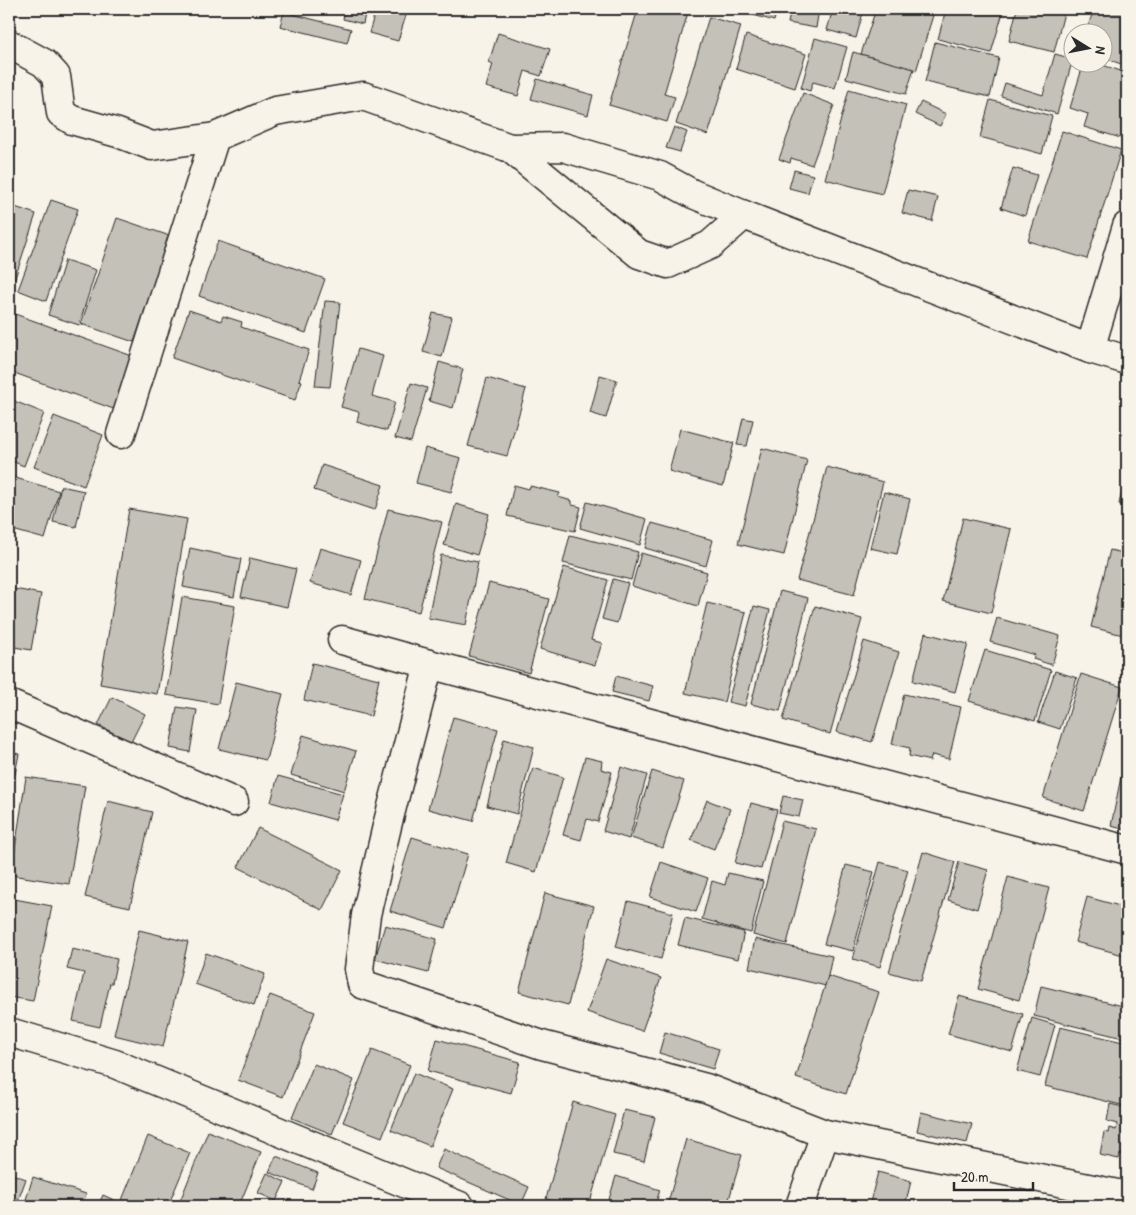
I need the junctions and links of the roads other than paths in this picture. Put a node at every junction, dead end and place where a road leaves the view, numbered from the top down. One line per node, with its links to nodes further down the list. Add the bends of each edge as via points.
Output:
1 (9, 44): 2 (street, via 44,63 56,76 61,113 72,120 152,146)
2 (215, 137): 3 (street, via 275,111 363,96); 8 (street)
3 (510, 148): 4 (street, via 563,147 660,176); 4 (street, via 639,254 668,264 710,245)
4 (744, 215): 6 (street)
5 (1127, 226): 6 (street)
6 (1090, 349): 7 (street)
7 (1127, 360)
8 (121, 434)
9 (342, 640): 10 (street)
10 (429, 664): 13 (street); 15 (street, via 366,915 359,969 362,984 542,1045 706,1088)
11 (9, 704): 12 (street)
12 (234, 802)
13 (1127, 850)
14 (9, 1032): 17 (street, via 115,1064)
15 (825, 1134): 16 (street); 18 (street)
16 (1127, 1196)
17 (460, 1206)
18 (800, 1206)

